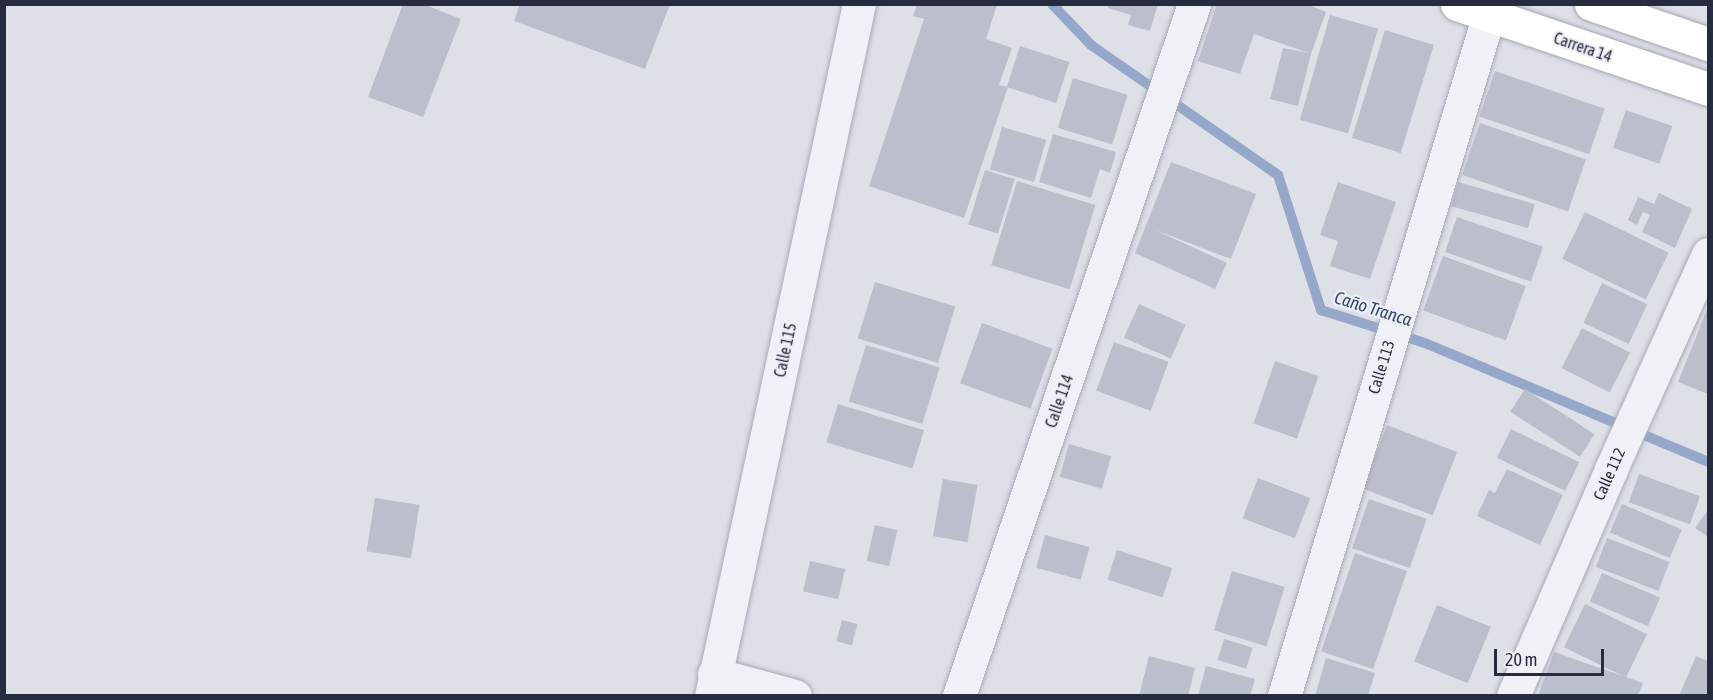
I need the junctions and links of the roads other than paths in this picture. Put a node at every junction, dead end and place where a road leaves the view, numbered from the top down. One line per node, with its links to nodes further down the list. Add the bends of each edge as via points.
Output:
1 (860, 4): 9 (street, Calle 115)
2 (1194, 4): 11 (street, Calle 114)
3 (1457, 4): 5 (main road, Carrera 14)
4 (1591, 4): 6 (main road)
5 (1490, 10): 7 (main road, Carrera 14); 12 (street, Calle 113)
6 (1708, 44)
7 (1708, 90)
8 (1708, 254): 13 (street, Calle 112)
9 (713, 685): 10 (street)
10 (795, 696)
11 (959, 696)
12 (1284, 696)
13 (1513, 696)

